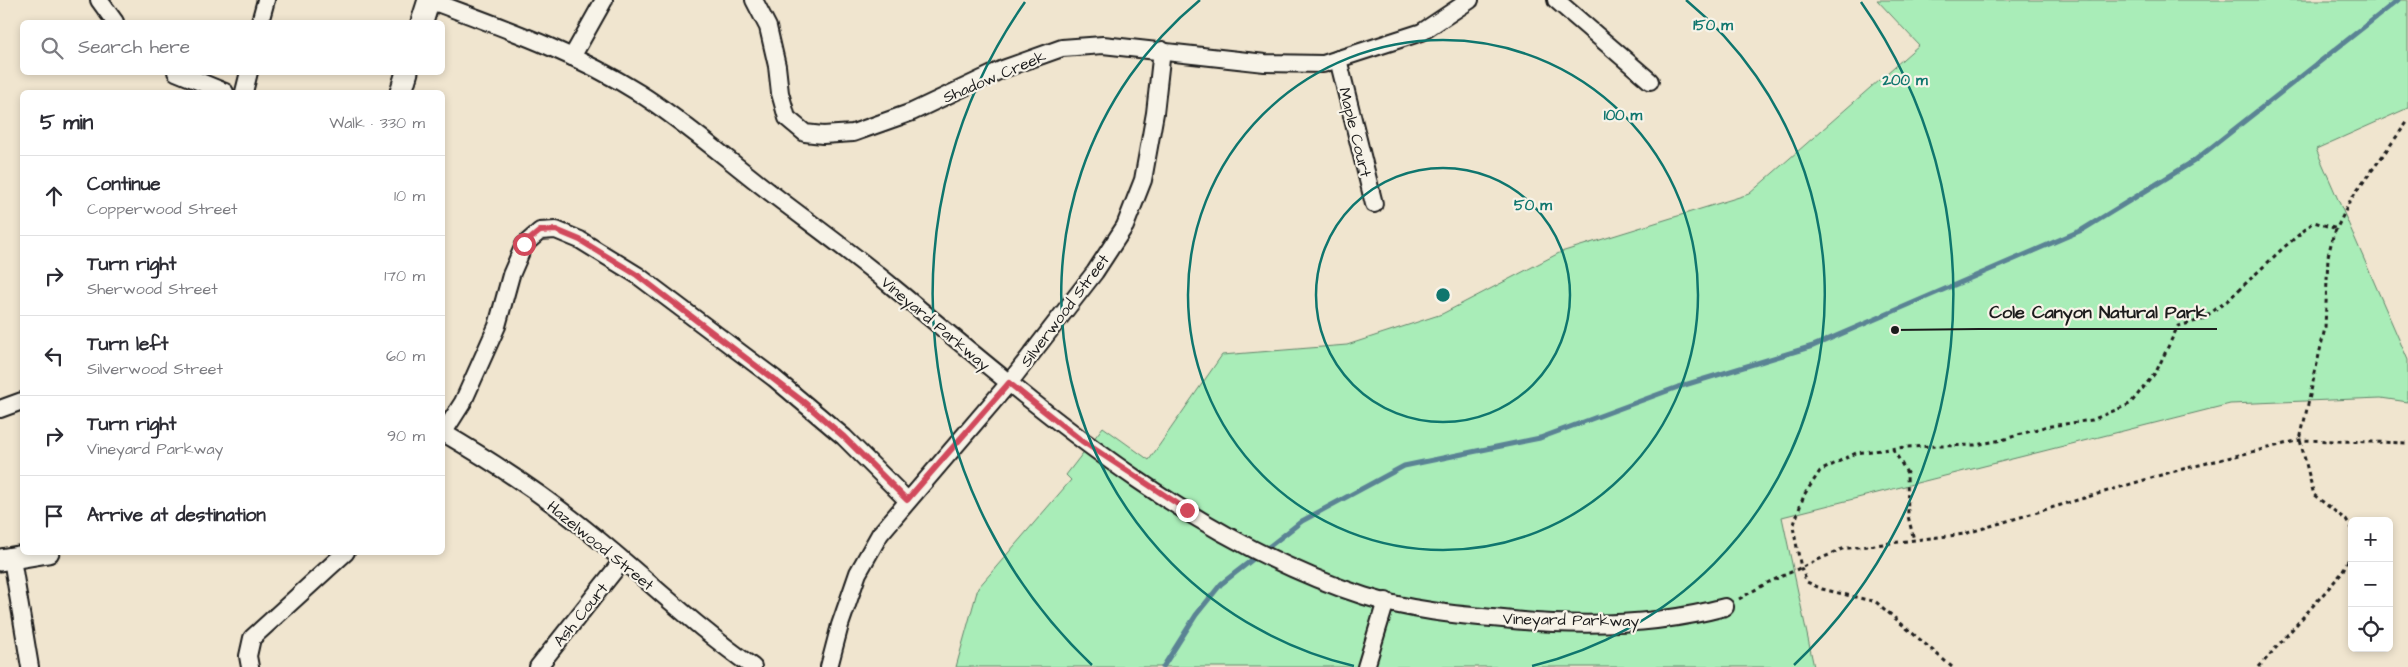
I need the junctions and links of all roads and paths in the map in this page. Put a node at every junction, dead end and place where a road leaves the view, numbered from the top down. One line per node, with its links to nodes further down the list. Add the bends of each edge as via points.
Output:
1 (99, 0): 8 (street)
2 (266, 0): 9 (street)
3 (429, 0): 10 (main road); 12 (street, Vineyard Parkway)
4 (604, 0): 12 (street)
5 (754, 0): 11 (street, Shadow Creek, via 768,27 787,118 805,132 823,135 853,133 912,112 1003,69 1062,48 1103,44)
6 (1470, 0): 13 (street, Shadow Creek, via 1422,32)
7 (1556, 0): 17 (street)
8 (114, 20)
9 (261, 20)
10 (423, 20)
11 (1162, 50): 13 (street, Shadow Creek, via 1265,63 1323,64); 24 (street, Silverwood Street, via 1143,180 1125,226 1095,272)
12 (572, 57): 24 (street, Vineyard Parkway, via 648,100 889,284)
13 (1338, 59): 22 (street, Maple Court)
14 (183, 75): 18 (street)
15 (248, 75): 19 (street)
16 (406, 75): 20 (main road)
17 (1650, 81)
18 (219, 90)
19 (244, 90)
20 (402, 90)
21 (2408, 121): 23 (path, via 2351,199)
22 (1374, 204)
23 (2337, 229): 29 (path, via 2328,256 2325,328); 31 (path, via 2314,222 2227,301 2201,320 2178,326 2156,372 2130,404 2092,420 2044,428 2002,440)
24 (1009, 383): 32 (street, Silverwood Street); 41 (street, Vineyard Parkway, via 1082,441 1229,536 1313,577)
25 (20, 402): 26 (street)
26 (0, 408)
27 (445, 430): 32 (street, via 463,402 497,326 511,275 524,244 540,231 556,230 580,240 637,275 806,404)
28 (445, 434): 38 (street, Hazelwood Street, via 512,476)
29 (2300, 440): 30 (path); 33 (path, via 2314,495); 34 (path, via 2171,472 1964,534)
30 (2408, 443)
31 (1893, 449): 34 (path, via 1907,473 1908,516); 40 (path, via 1856,453 1820,471 1804,496 1793,527)
32 (907, 500): 47 (street, Silverwood Street, via 880,534 858,573)
33 (2348, 523)
34 (1914, 540): 40 (path, via 1842,549)
35 (30, 555): 37 (main road)
36 (343, 555): 44 (street, via 252,638 248,656)
37 (6, 559): 43 (street)
38 (622, 561): 45 (street, Ash Court); 46 (street, Hazelwood Street)
39 (2348, 561): 50 (path, via 2341,574)
40 (1801, 568): 42 (path); 49 (path, via 1807,582 1822,589 1876,602)
41 (1386, 601): 42 (street, Vineyard Parkway, via 1449,614 1532,622 1625,622 1696,615); 48 (street)
42 (1725, 607)
43 (30, 667)
44 (250, 667)
45 (538, 667)
46 (753, 667)
47 (829, 667)
48 (1366, 667)
49 (1952, 667)
50 (2259, 667)

